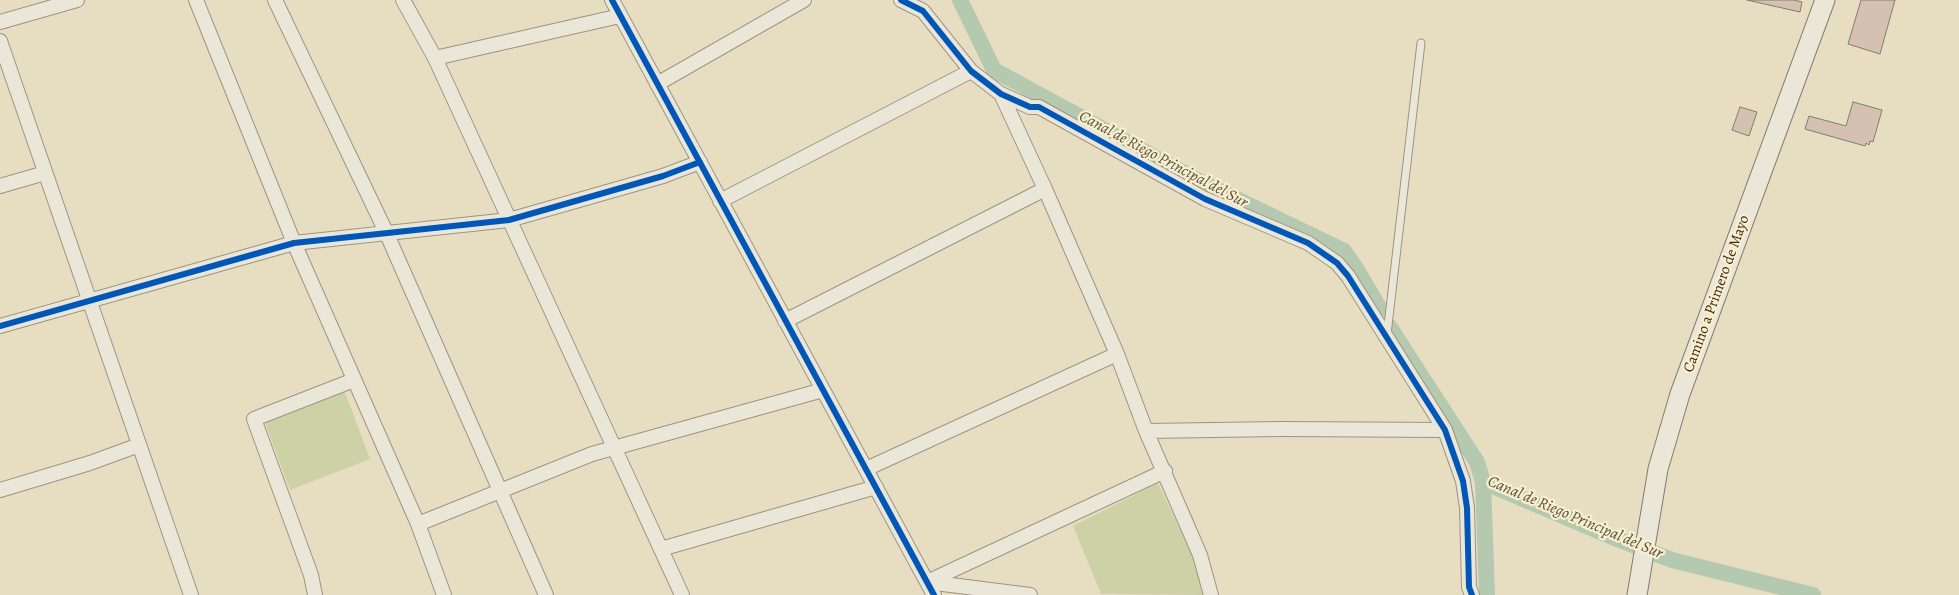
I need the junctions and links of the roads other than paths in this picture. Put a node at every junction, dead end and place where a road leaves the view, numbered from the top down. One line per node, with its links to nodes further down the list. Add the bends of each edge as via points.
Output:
1 (77, 0): 10 (street)
2 (196, 0): 24 (street)
3 (275, 0): 23 (street)
4 (404, 0): 13 (street)
5 (612, 0): 9 (street)
6 (804, 0): 15 (street)
7 (901, 0): 14 (street, via 923,11)
8 (1825, 0): 52 (main road, Camino a Primero de Mayo, via 1680,394 1658,469)
9 (620, 16): 13 (street); 15 (street)
10 (0, 22)
11 (0, 42): 18 (street)
12 (1421, 42): 28 (lane)
13 (435, 58): 22 (street)
14 (972, 71): 16 (street); 21 (street)
15 (657, 84): 17 (street)
16 (1001, 94): 20 (street); 28 (street, via 1030,107 1039,107 1206,199 1308,243 1337,263 1348,276)
17 (700, 162): 21 (street); 22 (street, via 663,176)
18 (45, 173): 19 (street); 25 (street)
19 (0, 186)
20 (1045, 189): 26 (street); 29 (street)
21 (720, 201): 26 (street)
22 (509, 220): 23 (street); 35 (street)
23 (386, 232): 24 (street); 40 (street)
24 (294, 243): 25 (street); 30 (street)
25 (90, 302): 27 (street); 34 (street)
26 (785, 321): 31 (street)
27 (0, 326)
28 (1387, 337): 32 (street)
29 (1117, 354): 33 (street); 36 (street)
30 (354, 380): 41 (street); 45 (street, via 254,419 311,575)
31 (823, 390): 35 (street); 36 (street)
32 (1445, 430): 33 (street); 51 (street, via 1463,481)
33 (1146, 431): 37 (street)
34 (139, 445): 39 (street); 44 (street)
35 (614, 448): 40 (street); 42 (street)
36 (866, 469): 38 (street)
37 (1164, 471): 43 (street); 50 (street, via 1200,555)
38 (876, 487): 42 (street); 43 (street)
39 (0, 490)
40 (500, 490): 41 (street); 47 (street)
41 (418, 524): 46 (street)
42 (661, 549): 48 (street)
43 (930, 589): 49 (street)
44 (191, 595)
45 (315, 595)
46 (444, 595)
47 (546, 595)
48 (682, 595)
49 (1030, 595)
50 (1211, 595)
51 (1472, 595)
52 (1637, 595)

